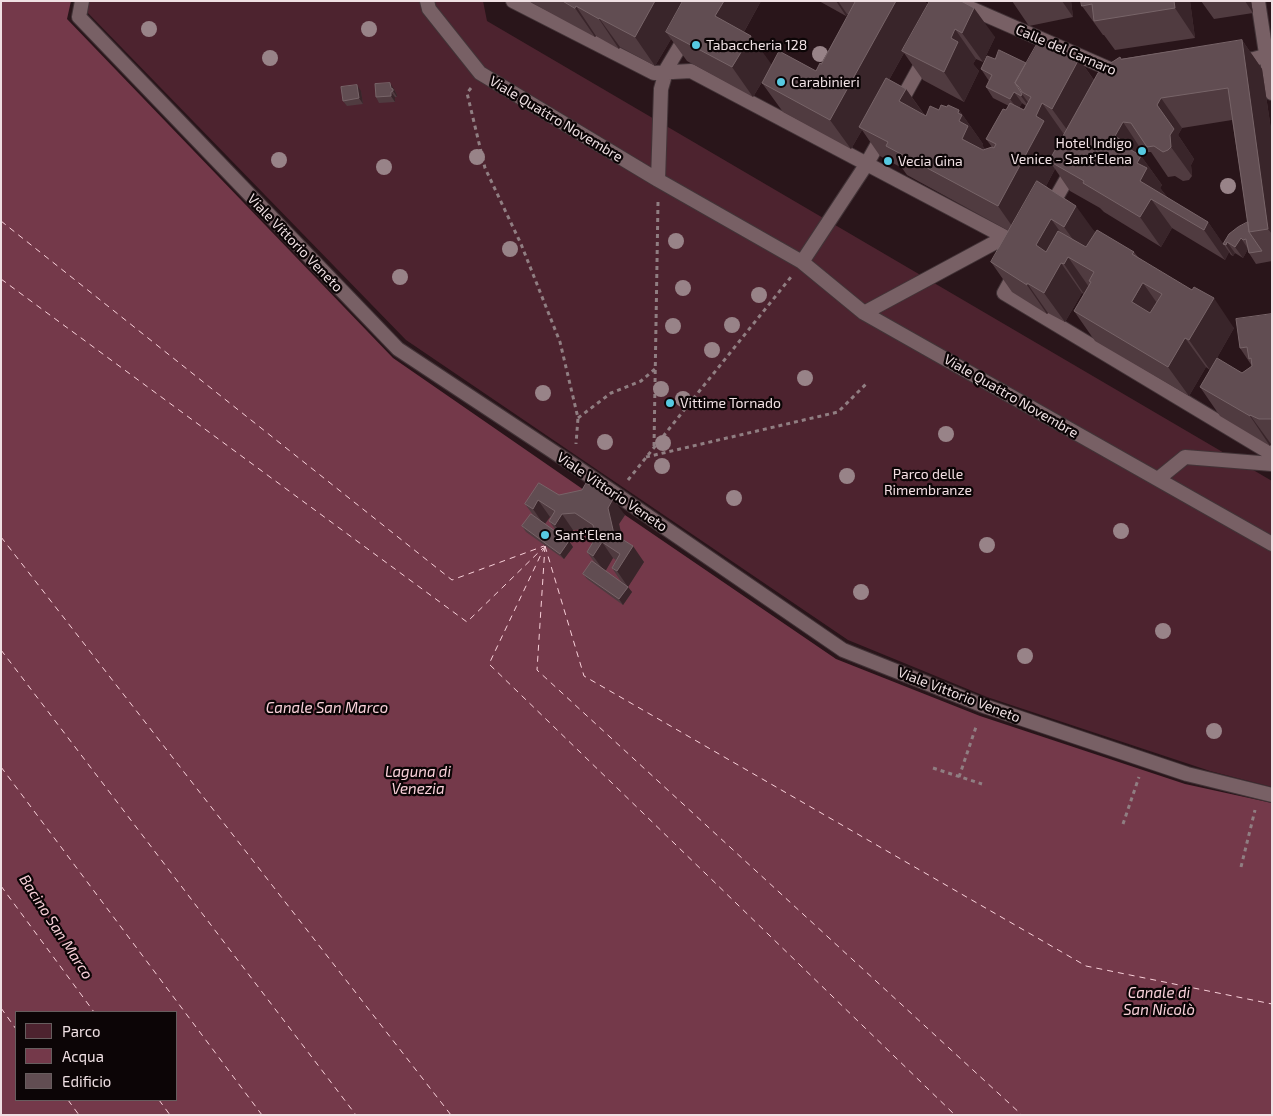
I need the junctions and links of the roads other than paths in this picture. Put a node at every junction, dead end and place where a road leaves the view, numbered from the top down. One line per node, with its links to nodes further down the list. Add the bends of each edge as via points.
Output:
1 (82, 1): 26 (street, Viale Vittorio Veneto, via 79,17 398,349 843,650 984,706 1187,774)
2 (427, 1): 17 (street, Viale Quattro Novembre, via 429,9 480,73)
3 (514, 1): 12 (street, via 654,74)
4 (707, 1): 12 (street)
5 (1258, 1): 10 (street)
6 (958, 3): 8 (street, Calle del Carnaro)
7 (1025, 17): 8 (street)
8 (1027, 33): 13 (street, Calle del Carnaro)
9 (932, 45): 16 (street)
10 (1269, 55): 11 (street); 14 (street)
11 (1226, 63)
12 (666, 72): 16 (street, via 691,71); 17 (street, via 661,89)
13 (1125, 78)
14 (1272, 93)
15 (1081, 152): 18 (street)
16 (866, 165): 19 (street); 20 (street)
17 (658, 180): 20 (street, Viale Quattro Novembre)
18 (1043, 221)
19 (1005, 237): 21 (street); 22 (street, via 1031,244 1004,292)
20 (802, 262): 21 (street, Viale Quattro Novembre)
21 (864, 313): 24 (street, Viale Quattro Novembre)
22 (1272, 454)
23 (1272, 464): 24 (street, via 1185,457)
24 (1158, 480): 25 (street, Viale Quattro Novembre)
25 (1272, 544)
26 (1272, 795)

